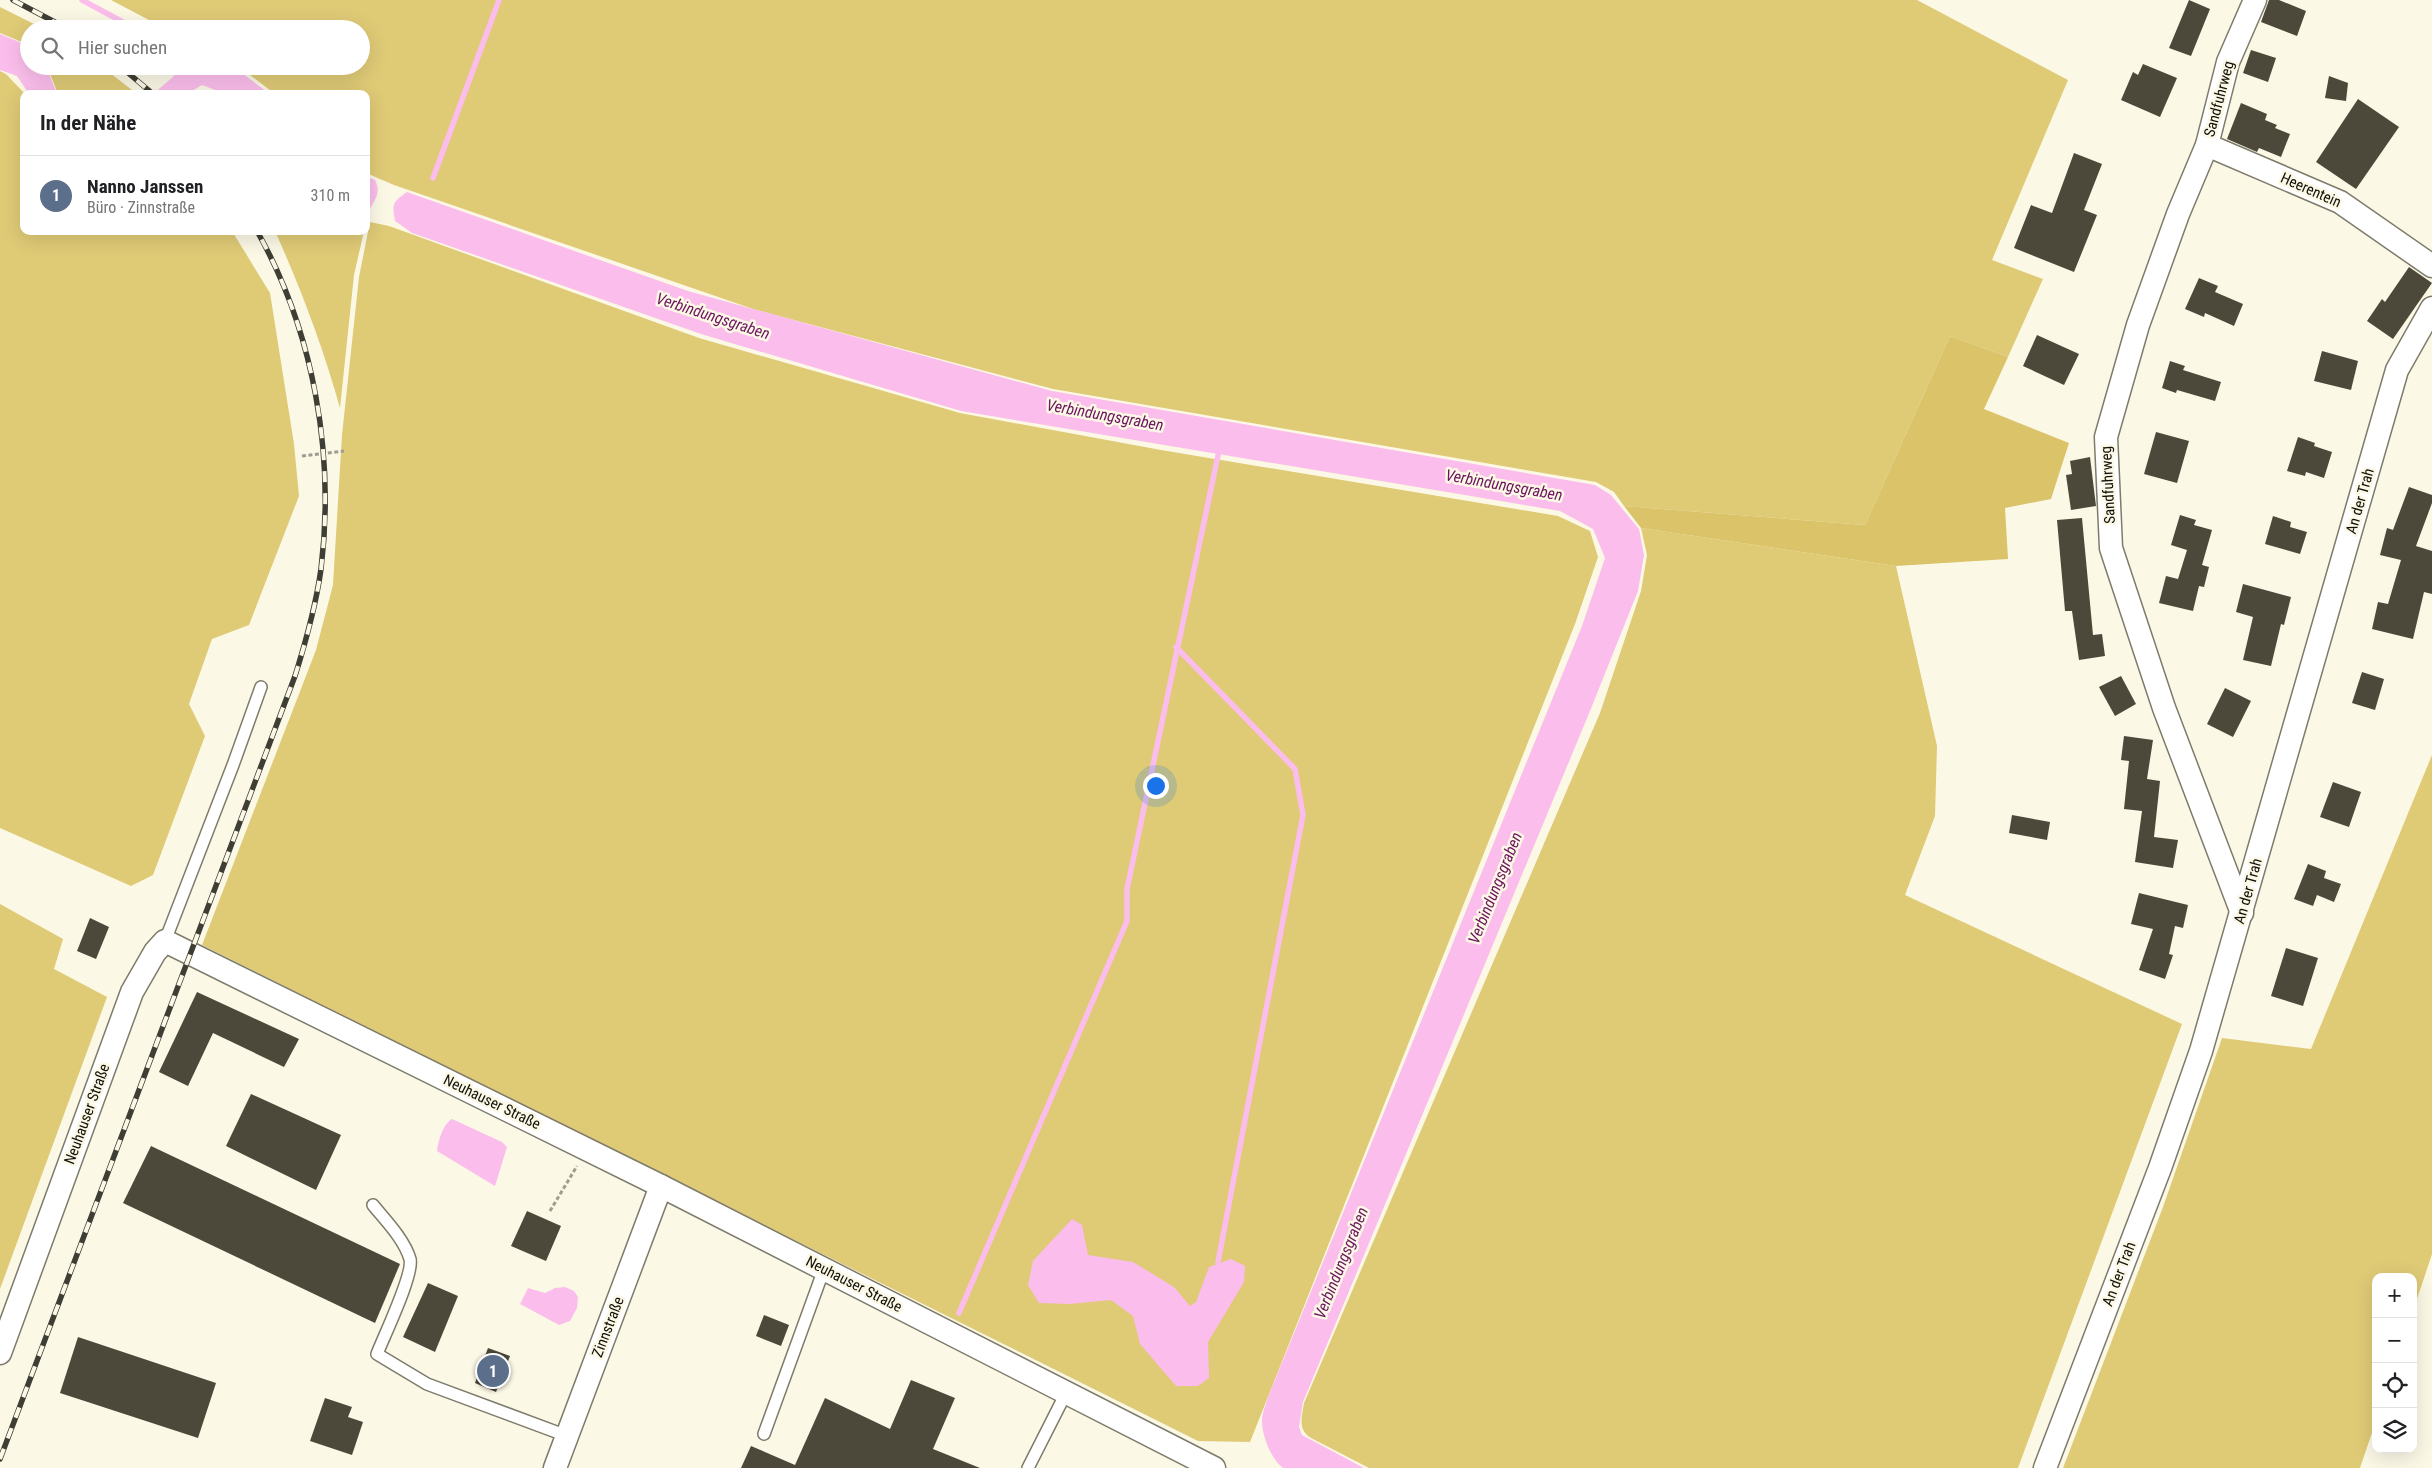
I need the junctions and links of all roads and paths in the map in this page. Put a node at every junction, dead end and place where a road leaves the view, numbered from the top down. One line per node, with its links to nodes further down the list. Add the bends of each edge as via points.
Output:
1 (2255, 0): 2 (street, Sandfuhrweg, via 2228,62)
2 (2207, 145): 3 (street, Heerentein, via 2340,202); 8 (street, Sandfuhrweg, via 2138,325 2106,437 2111,548 2164,708)
3 (2432, 266)
4 (2432, 308): 8 (street, An der Trah, via 2397,370)
5 (344, 451): 6 (path)
6 (302, 456)
7 (261, 687): 9 (lane)
8 (2242, 913): 22 (street, An der Trah, via 2201,1051 2160,1168)
9 (165, 941): 10 (street, Neuhauser Straße); 15 (street, Neuhauser Straße, via 132,992)
10 (588, 1150): 11 (street, Neuhauser Straße); 13 (path)
11 (661, 1186): 14 (street, Neuhauser Straße); 18 (street, Zinnstraße)
12 (373, 1205): 18 (lane, via 401,1241 410,1260 409,1275 377,1354 427,1384)
13 (550, 1211)
14 (824, 1269): 16 (street, Neuhauser Straße); 17 (lane)
15 (0, 1353)
16 (1066, 1393): 20 (lane); 21 (street, Neuhauser Straße)
17 (764, 1434)
18 (567, 1436): 19 (street, Zinnstraße)
19 (555, 1468)
20 (1028, 1468)
21 (1214, 1468)
22 (2045, 1468)

